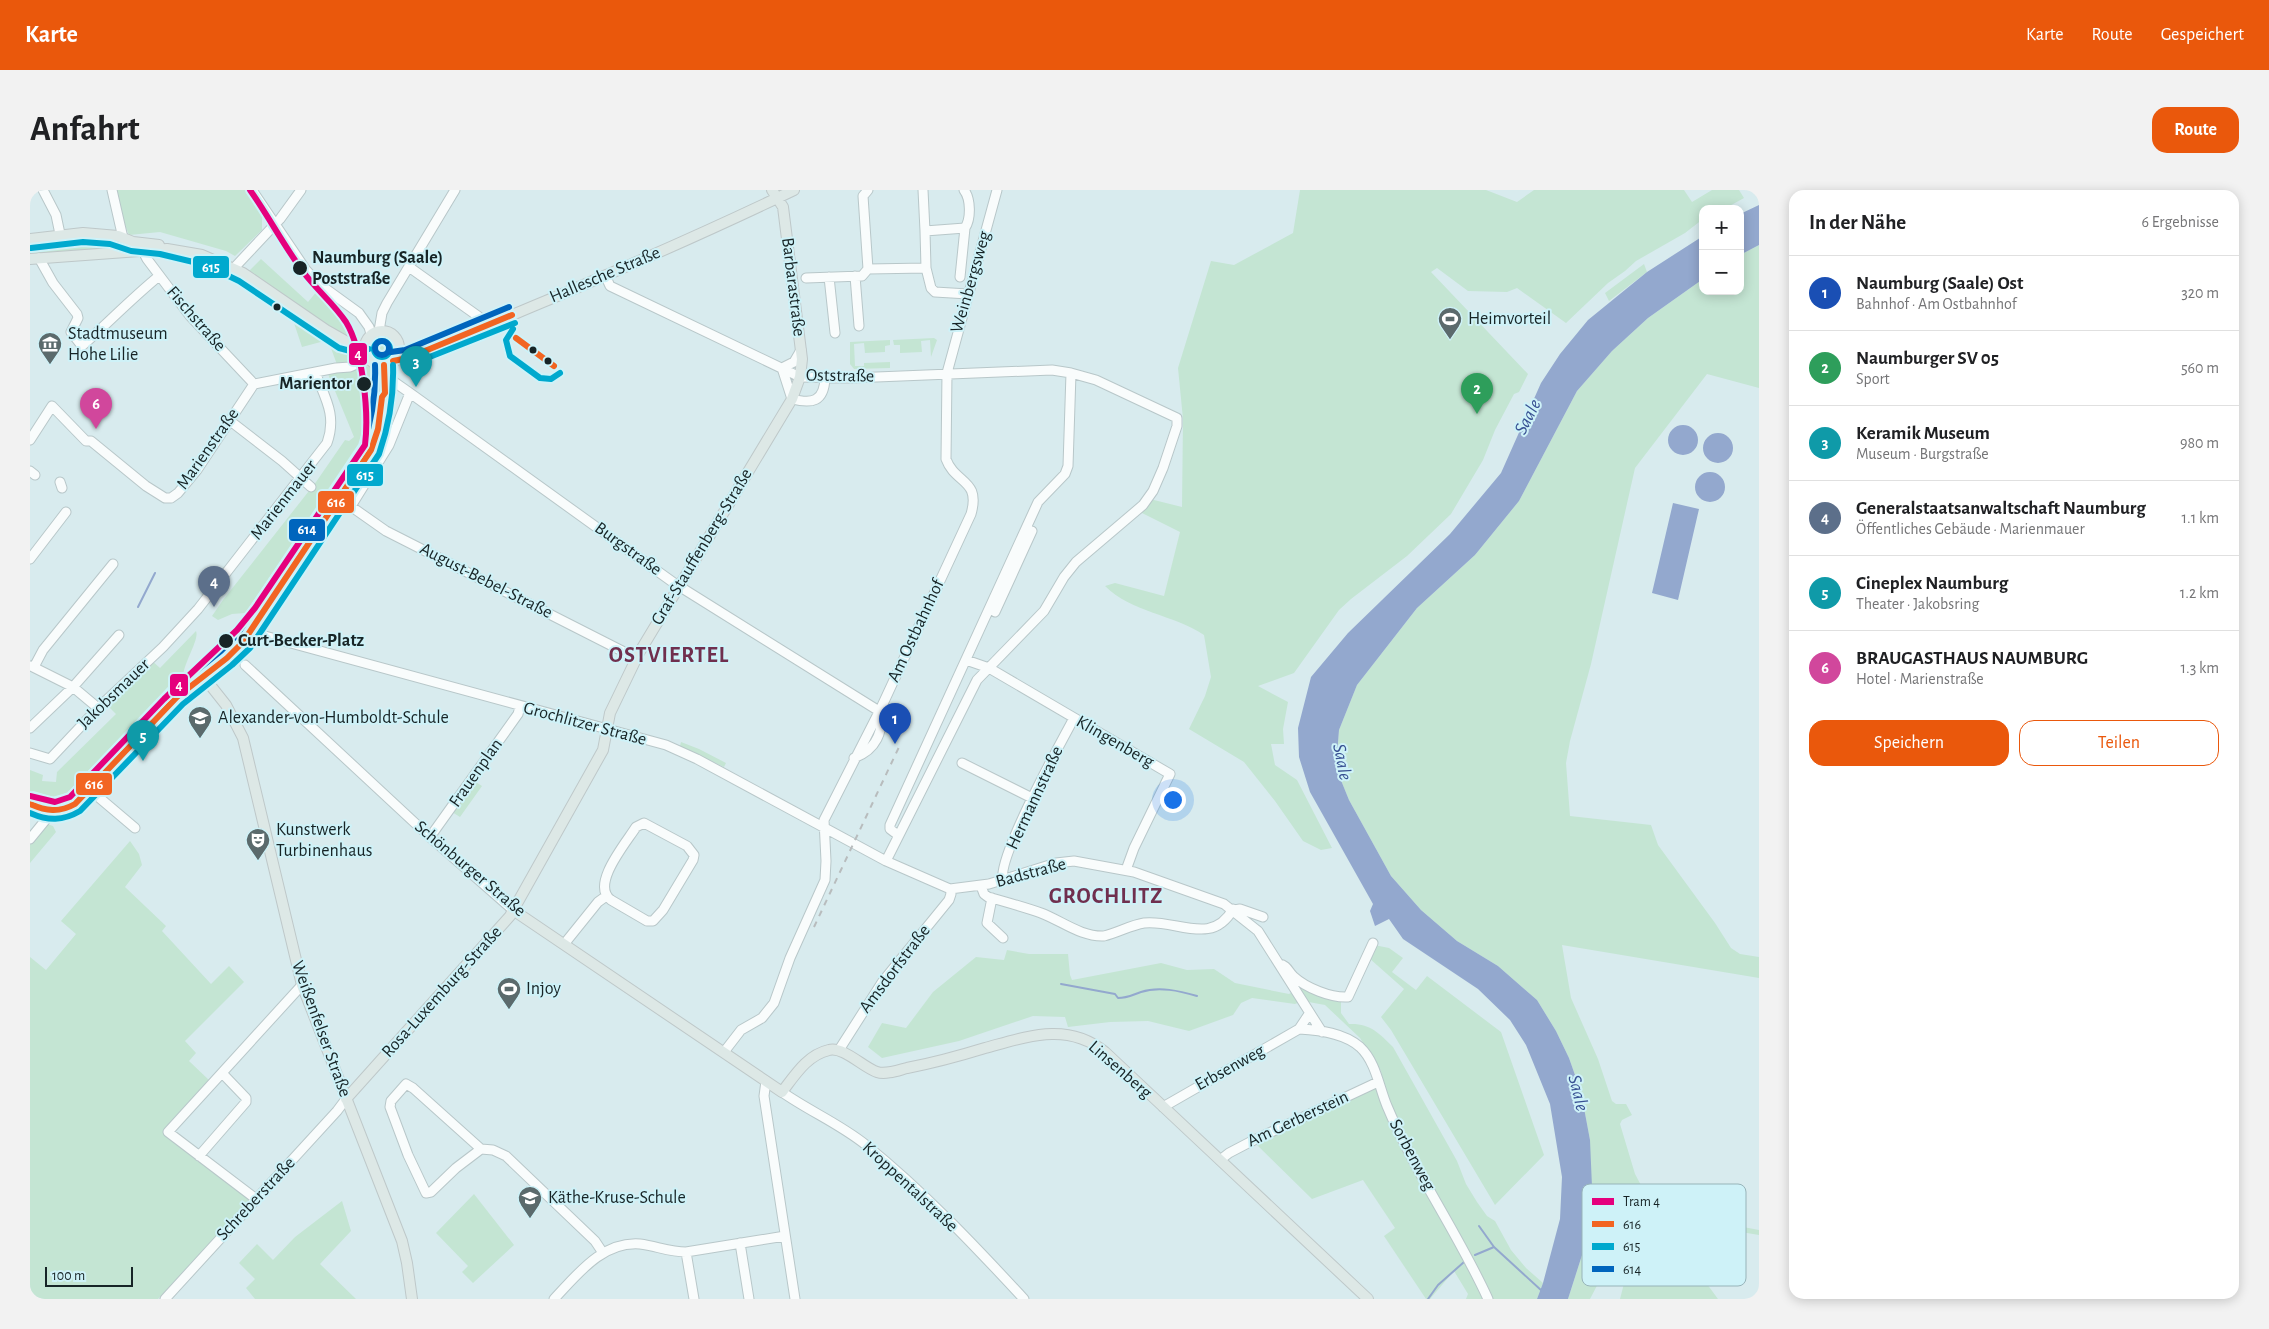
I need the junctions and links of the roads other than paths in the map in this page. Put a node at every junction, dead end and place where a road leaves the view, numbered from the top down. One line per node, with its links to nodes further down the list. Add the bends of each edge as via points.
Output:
1 (43, 190): 15 (street, via 56,215)
2 (112, 190): 17 (street)
3 (252, 190): 12 (street)
4 (300, 190): 12 (street)
5 (455, 190): 20 (street)
6 (794, 190): 11 (main road, Hallesche Straße)
7 (868, 190): 23 (street, via 863,196)
8 (923, 190): 14 (street)
9 (964, 190): 13 (street, via 969,222)
10 (997, 190): 30 (street, Weinbergsweg)
11 (775, 194): 25 (main road, Hallesche Straße, via 712,230); 38 (main road, Barbarastraße, via 783,207)
12 (276, 224): 21 (street); 34 (street, via 311,276 360,314)
13 (965, 228): 14 (street); 28 (street)
14 (925, 231): 22 (street)
15 (60, 234): 16 (main road); 17 (main road, via 83,233)
16 (30, 239)
17 (127, 243): 18 (main road); 19 (main road)
18 (144, 247): 21 (main road, via 162,245 208,257); 24 (street, Fischstraße, via 147,259)
19 (35, 258): 24 (street, via 77,314 71,332 82,346)
20 (409, 267): 31 (street, via 482,319); 34 (street)
21 (234, 268): 35 (main road)
22 (926, 268): 23 (street); 30 (street, via 935,292)
23 (868, 269): 26 (street, via 862,276)
24 (159, 276): 48 (street, Fischstraße, via 190,316)
25 (605, 276): 31 (main road, Hallesche Straße); 41 (street, Oststraße, via 610,286)
26 (855, 276): 27 (street); 32 (street)
27 (829, 277): 29 (street); 33 (street)
28 (960, 277)
29 (806, 278)
30 (968, 294): 43 (street, Weinbergsweg)
31 (486, 326): 37 (main road, Hallesche Straße)
32 (859, 326)
33 (835, 333)
34 (372, 336): 35 (main road, via 361,344); 36 (main road, via 393,335); 39 (main road)
35 (349, 343): 39 (main road)
36 (399, 346): 37 (main road); 40 (main road, via 398,354)
37 (414, 354): 40 (main road, Hallesche Straße)
38 (802, 354): 41 (street); 45 (main road, Barbarastraße); 46 (street, via 807,368)
39 (367, 356): 40 (main road, via 376,365); 42 (street, via 352,367)
40 (389, 363): 47 (main road)
41 (782, 368): 45 (street, Oststraße); 50 (street)
42 (316, 372): 48 (street); 53 (street, Marienmauer, via 332,424 328,443)
43 (947, 373): 44 (street, Oststraße, via 1043,370); 46 (street, Oststraße); 58 (street, Weinbergsweg, via 946,459 970,486 974,500 971,514)
44 (1071, 373): 69 (street, via 1068,466 1065,474 1041,498); 72 (street, Oststraße, via 1096,380 1177,418 1176,429 1153,491 1142,505 1076,562 1042,613)
45 (800, 377): 46 (street, Oststraße); 50 (main road, Graf-Stauffenberg-Straße)
46 (822, 378): 50 (street, via 824,390 814,401)
47 (384, 380): 49 (street, Burgstraße, via 390,379); 55 (main road, via 385,393 374,444)
48 (254, 384): 51 (street, Marienstraße)
49 (410, 393): 56 (street, via 389,445); 61 (street, Burgstraße)
50 (792, 399): 61 (main road, Graf-Stauffenberg-Straße)
51 (229, 420): 52 (street, Marienstraße, via 191,479 174,496 165,498 84,439 52,406); 53 (street)
52 (30, 440)
53 (300, 478): 54 (street); 63 (street, Marienmauer)
54 (311, 487)
55 (339, 498): 56 (street, August-Bebel-Straße); 62 (main road)
56 (350, 506): 68 (street, August-Bebel-Straße, via 386,531)
57 (66, 512): 59 (street)
58 (952, 554): 77 (street, Am Ostbahnhof)
59 (30, 559)
60 (113, 564): 71 (street)
61 (678, 585): 68 (main road, Graf-Stauffenberg-Straße); 77 (street, Burgstraße)
62 (262, 611): 64 (main road); 73 (main road)
63 (194, 614): 76 (street, Jakobsmauer, via 164,647)
64 (258, 621): 66 (street); 67 (main road)
65 (119, 636): 74 (street)
66 (265, 636): 67 (street, Grochlitzer Straße); 75 (street, Grochlitzer Straße)
67 (248, 640): 73 (main road)
68 (636, 658): 79 (main road, Graf-Stauffenberg-Straße)
69 (966, 660): 72 (street, Klingenberg); 89 (street, via 890,825 892,832)
70 (245, 665): 91 (street, Schönburger Straße)
71 (32, 666): 74 (street)
72 (990, 668): 78 (street, Klingenberg); 89 (street, via 973,688)
73 (203, 676): 83 (main road, via 176,697); 108 (main road, Weißenfelser Straße, via 226,704 243,738)
74 (73, 688): 76 (street); 80 (street)
75 (520, 707): 79 (street, Grochlitzer Straße); 91 (street, Frauenplan)
76 (98, 708): 81 (street, Jakobsmauer, via 50,759)
77 (880, 710): 87 (street, Am Ostbahnhof, via 882,728 866,754 854,758)
78 (1074, 718): 84 (street, Hermannstraße); 95 (street, Klingenberg, via 1170,774)
79 (608, 725): 87 (street, Grochlitzer Straße, via 685,753); 101 (main road, Rosa-Luxemburg-Straße, via 603,750)
80 (30, 728)
81 (30, 753)
82 (962, 763): 84 (street)
83 (89, 789): 86 (main road, via 69,808); 88 (street)
84 (1032, 798): 96 (street, Hermannstraße, via 1003,866)
85 (30, 804): 86 (main road)
86 (50, 811): 92 (street)
87 (823, 827): 90 (street, Grochlitzer Straße); 93 (street)
88 (135, 828)
89 (898, 835): 94 (street)
90 (838, 836): 93 (street); 94 (street, Grochlitzer Straße)
91 (430, 837): 101 (street, Schönburger Straße)
92 (30, 839)
93 (825, 847): 113 (street, via 824,880 772,1007 762,1018 741,1030)
94 (886, 861): 98 (street, Badstraße)
95 (1126, 870): 96 (street, Badstraße, via 1068,861); 102 (street, Badstraße, via 1217,901)
96 (1002, 880): 97 (street, Badstraße)
97 (981, 886): 98 (street, Badstraße); 100 (street, via 984,894)
98 (950, 889): 112 (street, Amsdorfstraße, via 948,900 883,981)
99 (606, 897): 99 (street, via 647,921 658,918 693,860 691,849 650,824 640,824 605,876 603,888); 105 (street, via 598,902)
100 (992, 898): 102 (street, via 1101,937 1145,923 1212,928 1226,921); 104 (street, via 986,929)
101 (513, 910): 105 (main road, Schönburger Straße); 118 (main road, Rosa-Luxemburg-Straße, via 496,934)
102 (1233, 910): 103 (street, Badstraße, via 1240,909); 107 (street, Badstraße, via 1258,931)
103 (1263, 918)
104 (1003, 938)
105 (565, 943): 113 (main road, Schönburger Straße)
106 (1373, 943): 107 (street, Badstraße, via 1348,997 1323,992 1301,982 1286,967)
107 (1278, 964): 109 (street)
108 (302, 985): 114 (street); 118 (main road, Weißenfelser Straße)
109 (1309, 1014): 110 (street); 111 (street)
110 (1299, 1029): 111 (street, Sorbenweg); 119 (street, Erbsenweg)
111 (1322, 1032): 116 (street, Sorbenweg, via 1344,1037 1360,1048 1371,1061)
112 (839, 1050): 117 (main road, via 829,1050 808,1059); 119 (main road, Linsenberg, via 882,1073 928,1064 1036,1034 1075,1036 1100,1048)
113 (724, 1052): 115 (main road, Schönburger Straße)
114 (222, 1073): 121 (street, via 246,1098 246,1102); 121 (street, via 168,1132)
115 (766, 1081): 117 (main road); 124 (street, via 763,1093)
116 (1378, 1082): 122 (street, Am Gerberstein, via 1250,1142); 136 (street, Sorbenweg, via 1393,1118)
117 (782, 1092): 134 (street, Kroppentalstraße, via 881,1157 928,1200)
118 (346, 1099): 123 (street, Schreberstraße); 129 (main road, Weißenfelser Straße, via 405,1251)
119 (1163, 1107): 122 (main road, Linsenberg)
120 (481, 1149): 120 (street, via 409,1085 406,1084 391,1101 390,1107 405,1147 426,1193); 127 (street, via 506,1156 595,1241)
121 (199, 1156): 123 (street)
122 (1220, 1160): 135 (main road, Linsenberg)
123 (256, 1200): 128 (street, Schreberstraße)
124 (785, 1236): 125 (street); 133 (street)
125 (740, 1243): 126 (street); 132 (street)
126 (686, 1252): 127 (street, via 629,1244); 131 (street)
127 (603, 1253): 130 (street)
128 (171, 1297)
129 (412, 1299)
130 (554, 1299)
131 (694, 1299)
132 (749, 1299)
133 (795, 1299)
134 (1024, 1299)
135 (1368, 1299)
136 (1488, 1299)

